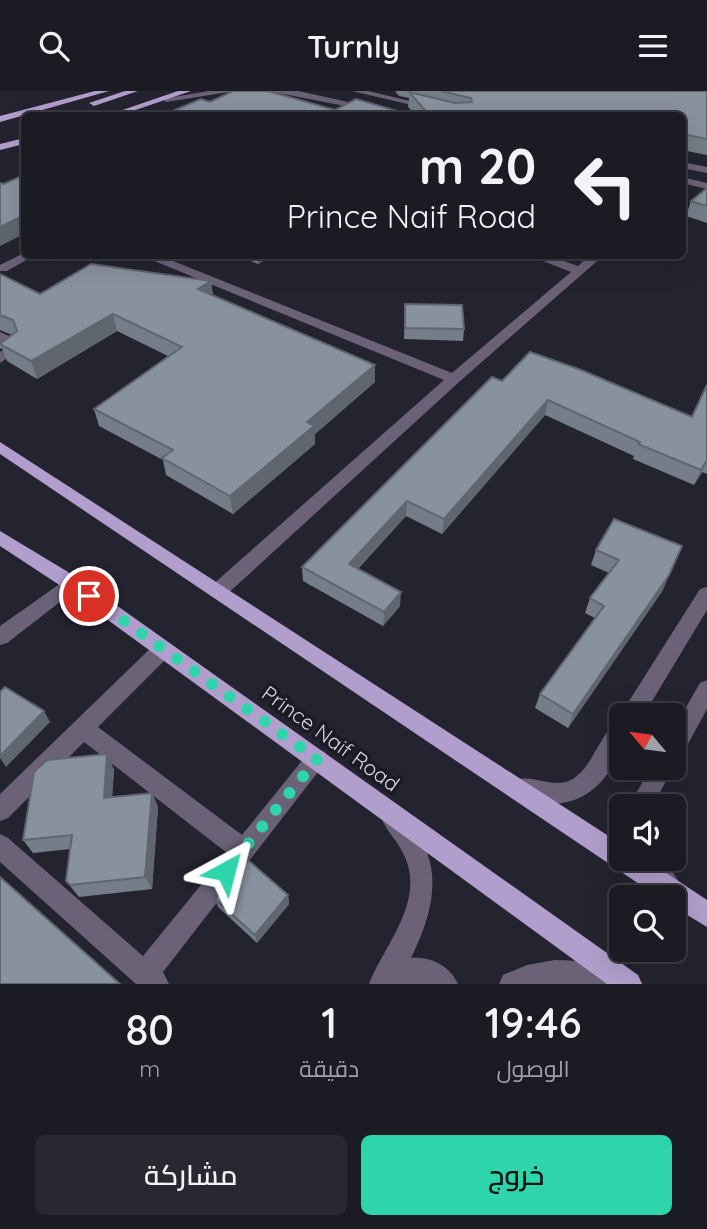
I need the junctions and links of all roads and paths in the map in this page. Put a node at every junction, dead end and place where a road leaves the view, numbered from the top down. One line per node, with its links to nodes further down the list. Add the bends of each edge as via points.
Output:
1 (105, 91): 14 (main road)
2 (134, 91): 15 (main road)
3 (187, 91): 10 (main road)
4 (231, 91): 10 (street)
5 (356, 91): 18 (street)
6 (267, 92): 7 (street)
7 (279, 92): 8 (street)
8 (293, 92): 11 (street)
9 (244, 95): 12 (street)
10 (166, 99): 16 (main road)
11 (342, 102): 13 (street); 17 (street)
12 (206, 105)
13 (324, 111)
14 (26, 112)
15 (60, 112)
16 (123, 112)
17 (388, 112)
18 (450, 112)
19 (21, 113): 20 (main road)
20 (0, 119)
21 (21, 123): 22 (main road)
22 (0, 128)
23 (21, 142): 24 (main road)
24 (0, 147)
25 (703, 169): 26 (street)
26 (686, 179)
27 (686, 182): 28 (street)
28 (707, 186)
29 (21, 259): 33 (street)
30 (156, 259): 37 (street)
31 (546, 259): 34 (street)
32 (594, 259): 34 (street)
33 (3, 268)
34 (580, 271): 37 (street)
35 (0, 336): 36 (street, via 14,348)
36 (0, 359)
37 (453, 379): 41 (street)
38 (0, 447): 41 (main road)
39 (0, 537): 40 (main road, Prince Naif Road)
40 (71, 583): 43 (street); 44 (main road, Prince Naif Road)
41 (218, 591): 51 (main road)
42 (707, 594): 46 (street)
43 (0, 637)
44 (163, 649): 48 (street); 50 (main road, Prince Naif Road)
45 (707, 689): 47 (street)
46 (639, 703)
47 (686, 727)
48 (82, 729): 52 (street); 56 (street)
49 (609, 751): 51 (street, via 591,780 574,792 540,794)
50 (317, 759): 53 (main road, Prince Naif Road); 56 (street)
51 (514, 785): 55 (main road)
52 (0, 810)
53 (390, 814): 64 (street, via 415,851 421,881 417,914); 67 (main road, Prince Naif Road)
54 (0, 846): 63 (street)
55 (609, 849)
56 (243, 850): 63 (street)
57 (641, 871): 59 (main road)
58 (659, 871): 60 (street)
59 (662, 885)
60 (670, 885)
61 (686, 901): 62 (main road)
62 (707, 915)
63 (151, 979)
64 (382, 984): 65 (street, via 403,971 422,969)
65 (445, 984)
66 (512, 984): 67 (street, via 530,975 564,971)
67 (626, 984)

